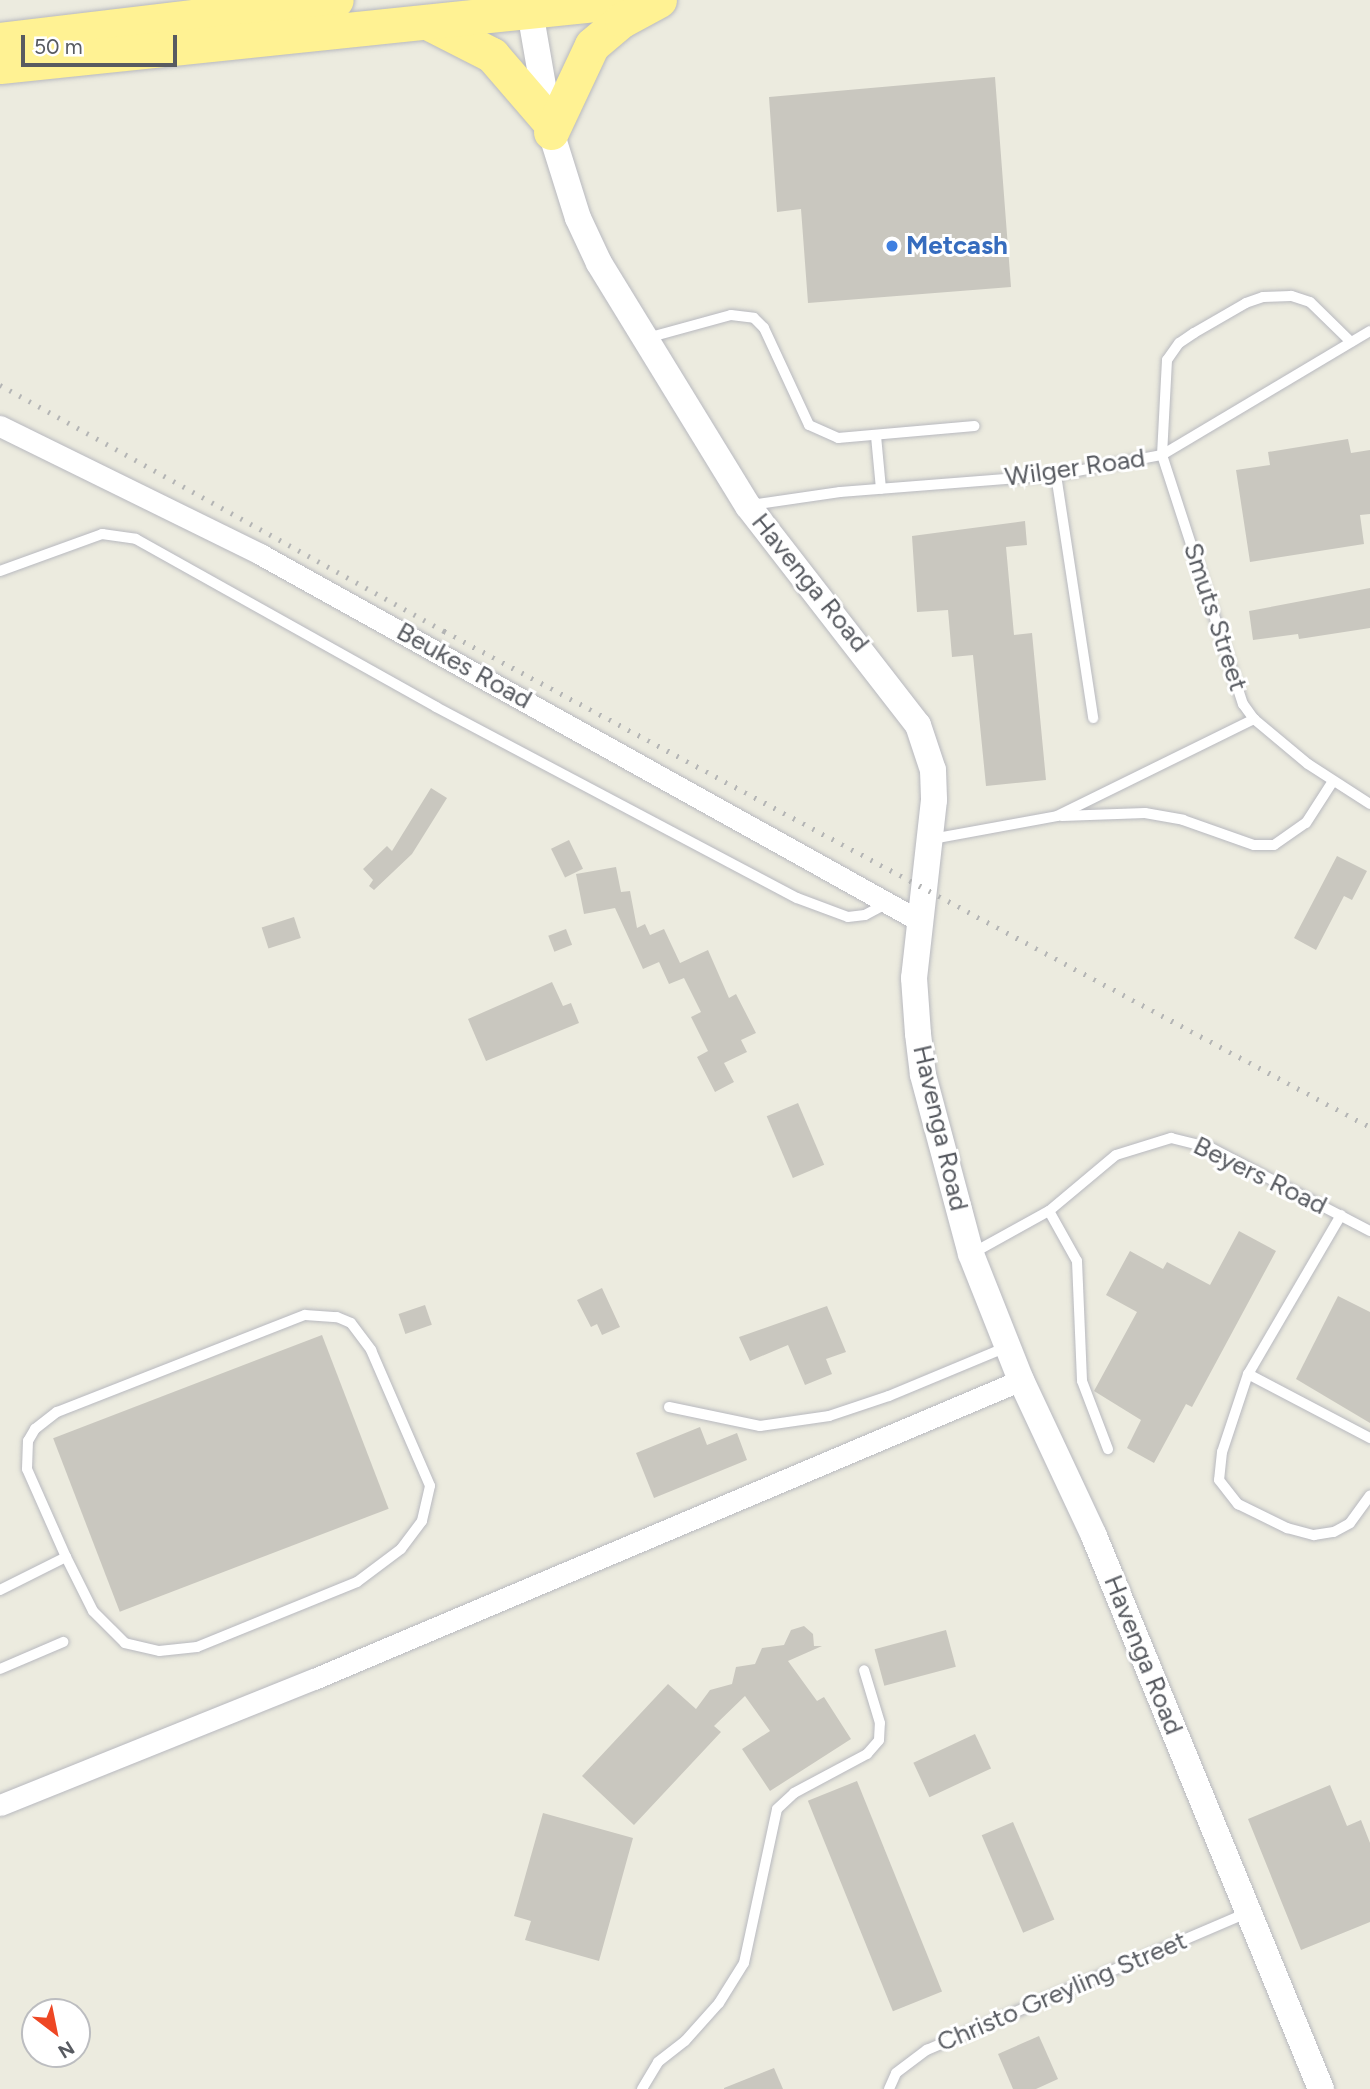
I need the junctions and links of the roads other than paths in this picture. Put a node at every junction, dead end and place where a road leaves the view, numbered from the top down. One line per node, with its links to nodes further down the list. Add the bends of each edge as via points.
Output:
1 (336, 0): 6 (highway)
2 (634, 0): 4 (highway)
3 (659, 0): 8 (highway, via 622,20 592,45)
4 (528, 6): 5 (highway); 8 (street, Havenga Road)
5 (426, 22): 7 (highway); 8 (highway, via 492,55)
6 (0, 40)
7 (0, 66)
8 (550, 126): 10 (street, Havenga Road, via 578,218)
9 (1370, 331): 11 (lane, Wilger Road)
10 (644, 338): 14 (lane, via 731,315 754,318 764,328 810,425 838,438); 18 (street, Havenga Road)
11 (1351, 342): 15 (lane, Wilger Road); 15 (lane, via 1310,302 1291,296 1263,297 1194,333 1179,342 1167,360)
12 (0, 426): 26 (street, Beukes Road, via 260,554)
13 (974, 426): 14 (lane)
14 (876, 436): 17 (lane)
15 (1162, 455): 16 (lane, Wilger Road); 21 (lane, Smuts Street, via 1234,681)
16 (1056, 475): 17 (lane, Wilger Road); 20 (lane)
17 (881, 489): 18 (lane, Wilger Road)
18 (748, 506): 25 (street, Havenga Road, via 918,725 933,770)
19 (0, 571): 26 (lane, via 102,534 136,539 436,707 797,898 848,917 865,915)
20 (1093, 718)
21 (1254, 719): 22 (lane, Smuts Street); 24 (lane)
22 (1333, 781): 23 (lane, Smuts Street); 24 (lane, via 1306,823 1274,845 1254,845 1183,820 1145,813)
23 (1370, 804)
24 (1057, 816): 25 (lane)
25 (932, 839): 27 (street, Havenga Road)
26 (889, 902): 27 (street, Beukes Road)
27 (920, 921): 31 (street, Havenga Road, via 914,978 923,1075)
28 (1049, 1211): 29 (lane, Beyers Road, via 1116,1155 1171,1138 1211,1147); 31 (lane, Beyers Road); 37 (lane, via 1077,1261 1082,1381)
29 (1341, 1215): 30 (lane, Beyers Road); 33 (lane)
30 (1370, 1231)
31 (971, 1254): 32 (street, Havenga Road)
32 (1007, 1347): 34 (street, Havenga Road); 35 (lane, via 829,1416 760,1426)
33 (1248, 1374): 36 (lane); 38 (lane, via 1219,1469 1228,1496 1287,1528 1314,1535 1350,1523)
34 (1021, 1380): 44 (street, via 314,1679); 45 (street, Havenga Road, via 1094,1536)
35 (669, 1407)
36 (1370, 1437)
37 (1108, 1449)
38 (1370, 1495)
39 (66, 1557): 39 (lane, via 93,1611 112,1634 134,1647 182,1650 371,1574 401,1549 422,1521 429,1486 362,1336 337,1317 304,1315 57,1412 35,1429 25,1453 27,1469); 40 (lane)
40 (0, 1590)
41 (63, 1642): 42 (lane)
42 (0, 1669)
43 (864, 1670): 46 (lane, via 880,1723 879,1740 867,1754 793,1793 777,1809 744,1963 719,2003 685,2042 658,2062)
44 (0, 1805)
45 (1249, 1912): 47 (lane, Christo Greyling Street, via 927,2050 896,2073); 48 (street, Havenga Road)
46 (642, 2089)
47 (889, 2089)
48 (1321, 2089)

